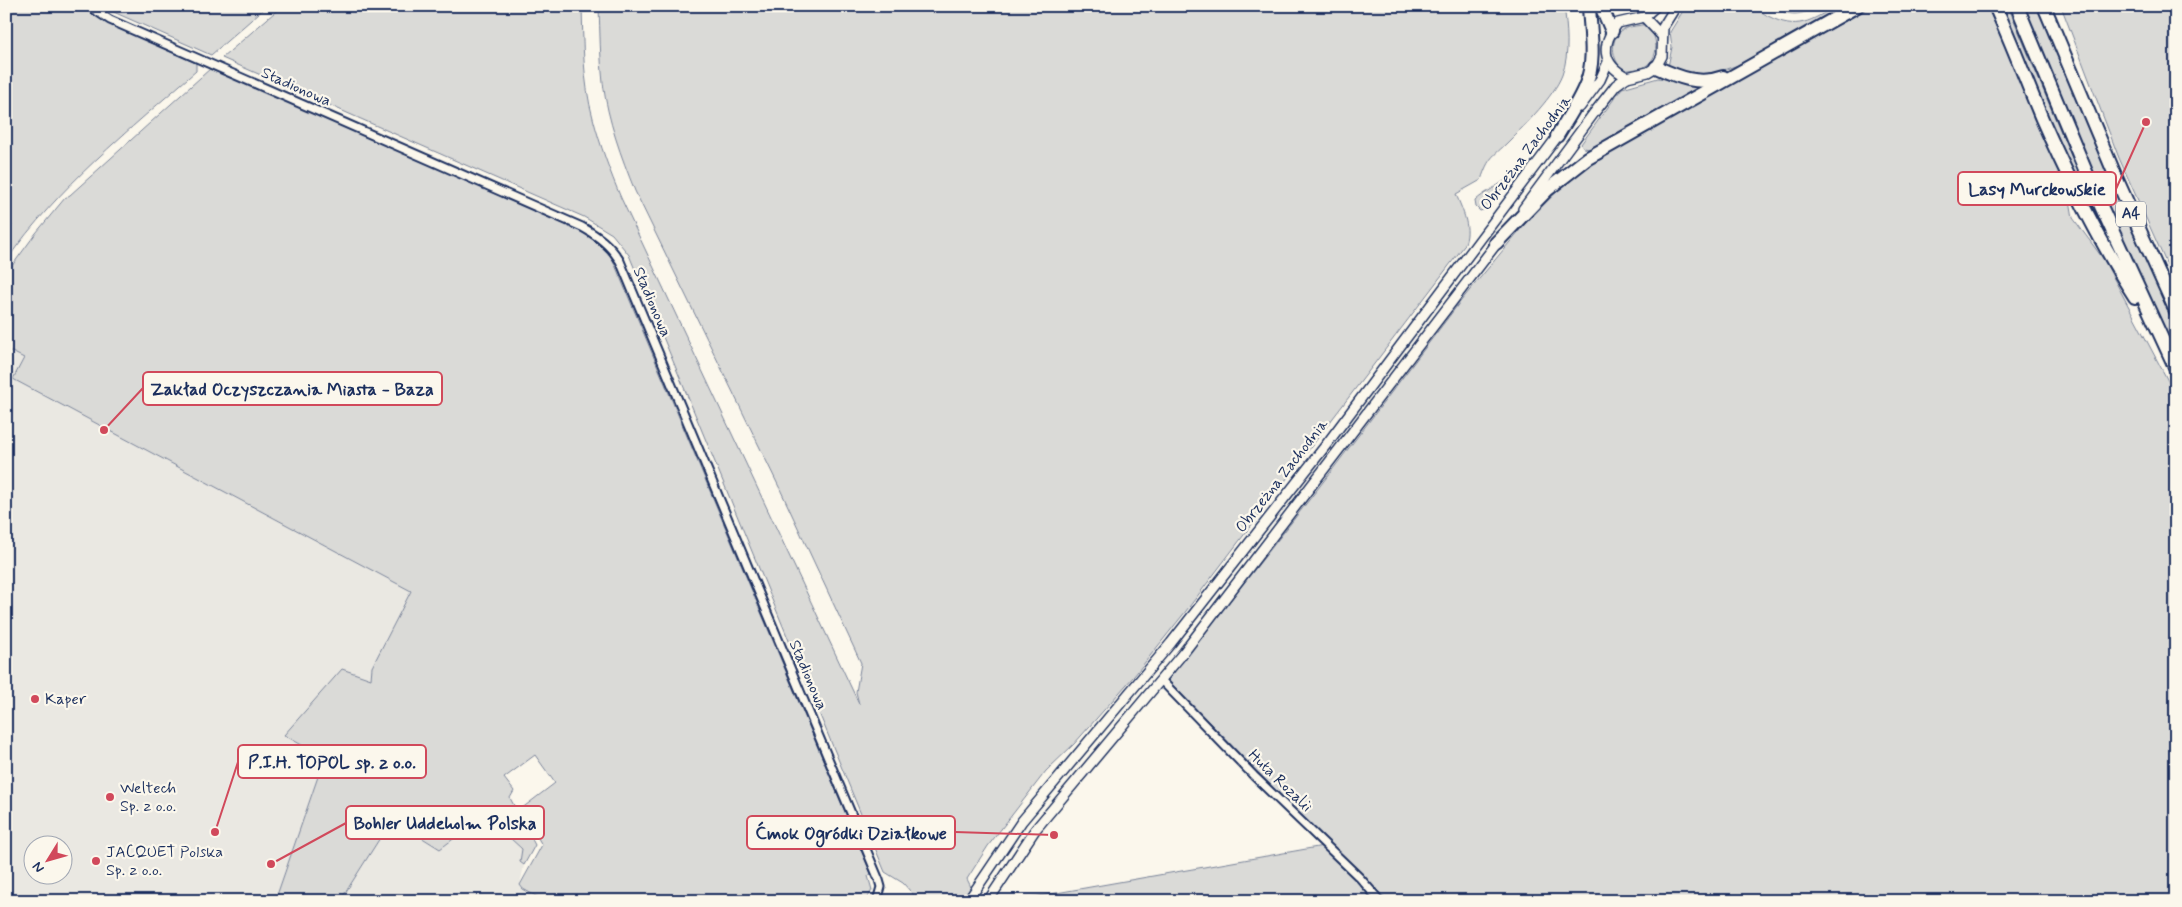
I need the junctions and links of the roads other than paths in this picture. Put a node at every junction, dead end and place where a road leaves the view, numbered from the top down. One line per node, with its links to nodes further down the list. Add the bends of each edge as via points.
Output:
1 (89, 6): 25 (street, Stadionowa, via 110,20 582,227 613,251 624,270 877,875 881,888)
2 (1589, 6): 19 (highway, via 1590,72)
3 (1601, 6): 12 (highway)
4 (1656, 6): 11 (street)
5 (1676, 6): 13 (street, via 1664,23)
6 (1857, 6): 15 (highway)
7 (1995, 6): 22 (highway, via 2043,121 2090,220 2110,259)
8 (2017, 6): 22 (highway, A4, via 2094,191)
9 (2044, 6): 18 (highway, A4)
10 (2052, 6): 18 (highway)
11 (1644, 17): 12 (street, via 1618,24); 13 (street)
12 (1612, 31): 14 (street, via 1606,44)
13 (1662, 36): 16 (street, via 1662,56)
14 (1608, 62): 17 (street); 19 (street, Obrzeżna Zachodnia, via 1600,80)
15 (1752, 66): 16 (highway, via 1704,81 1676,76); 20 (highway, via 1588,158 1547,190)
16 (1656, 67): 17 (street)
17 (1626, 77): 20 (street, Obrzeżna Zachodnia, via 1594,113)
18 (2089, 116): 21 (highway, A4)
19 (1557, 136): 26 (street, Obrzeżna Zachodnia, via 1326,445 1171,643 1022,821)
20 (1496, 243): 24 (street, Obrzeżna Zachodnia)
21 (2176, 311)
22 (2161, 337): 23 (highway, A4)
23 (2176, 369)
24 (1161, 680): 27 (street, Obrzeżna Zachodnia, via 1035,830); 28 (street, Huta Rozalii)
25 (877, 901)
26 (968, 901)
27 (988, 901)
28 (1380, 901)

